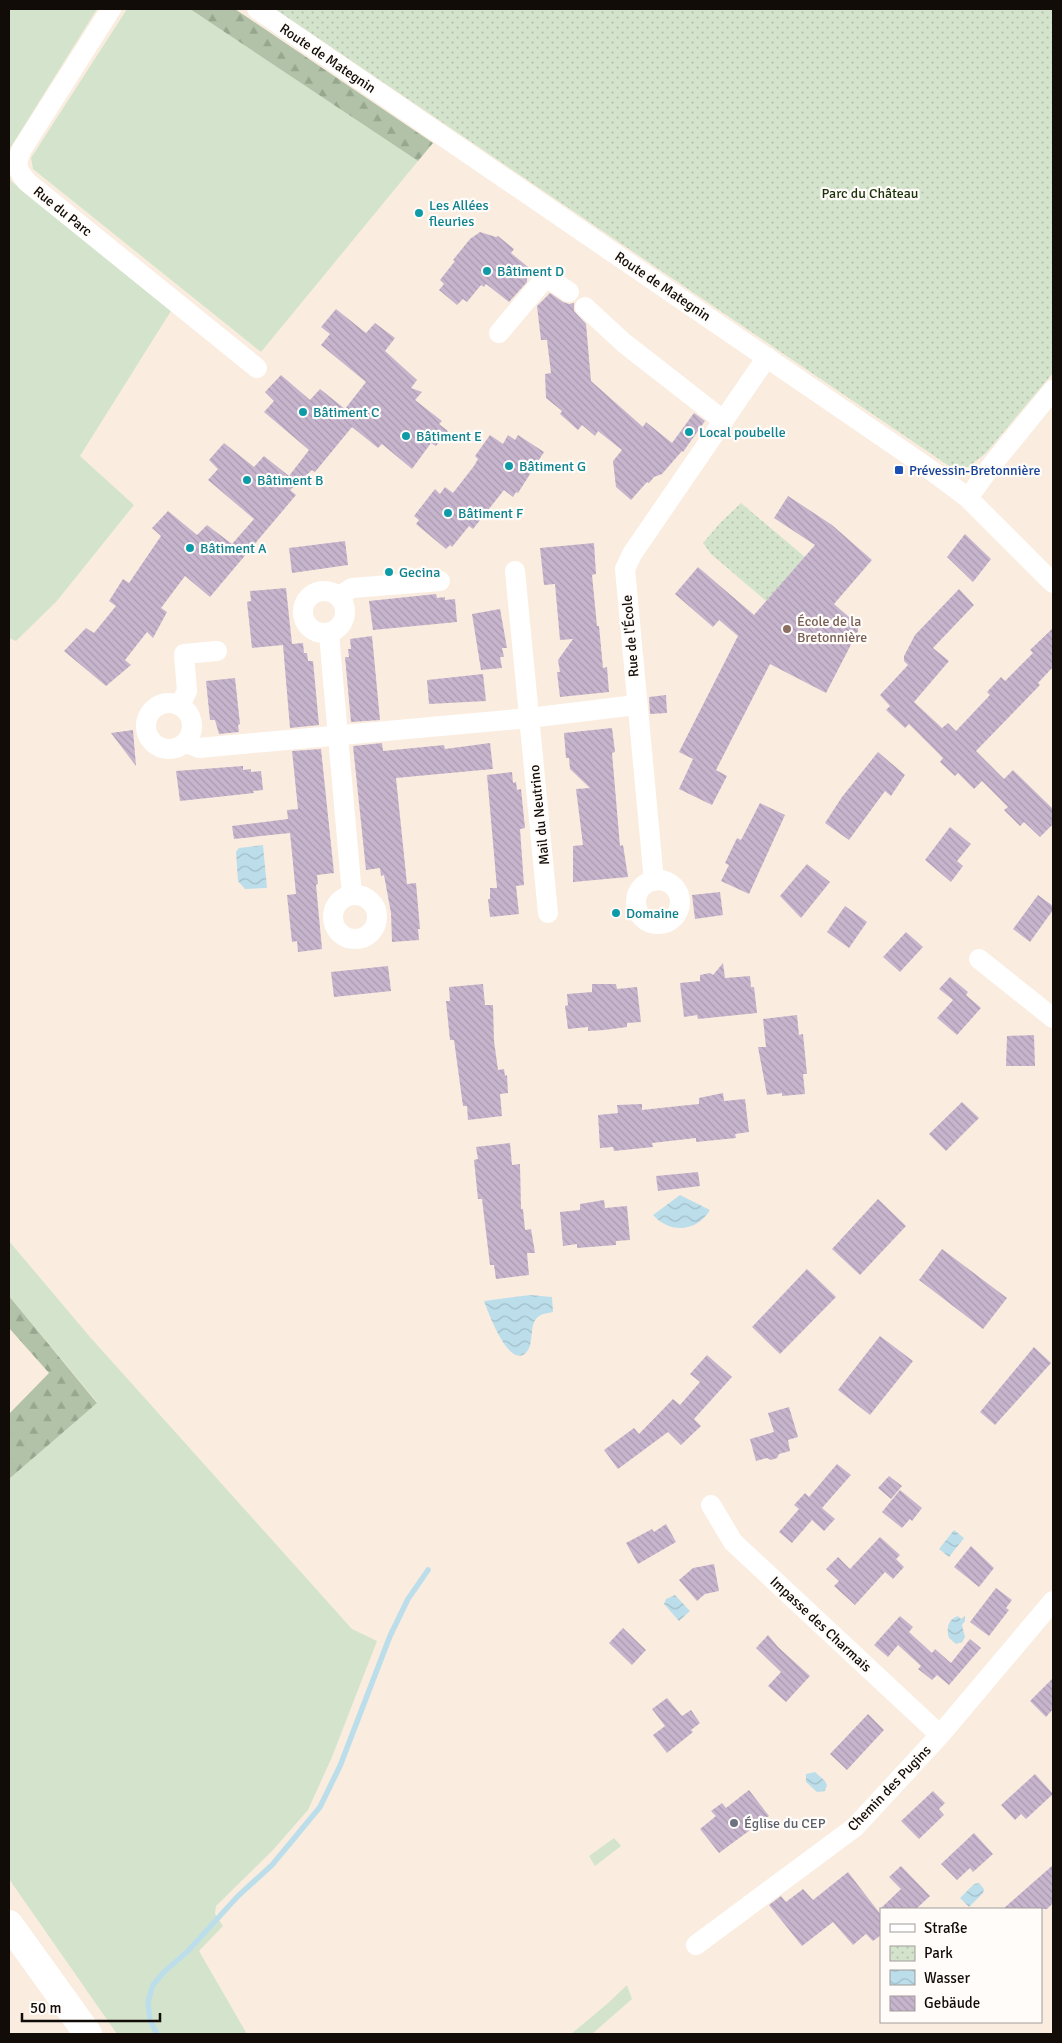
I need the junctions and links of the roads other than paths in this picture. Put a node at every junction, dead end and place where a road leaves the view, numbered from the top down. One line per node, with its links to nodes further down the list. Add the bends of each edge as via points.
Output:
1 (111, 9): 7 (street, Rue du Parc, via 22,149 16,161 17,170 27,182)
2 (257, 9): 6 (street, Route de Mategnin)
3 (569, 292): 5 (street, via 546,277)
4 (585, 307): 9 (street, via 624,343)
5 (499, 333)
6 (767, 357): 9 (street, Rue de l'École); 10 (street, Route de Mategnin)
7 (257, 368)
8 (1053, 390): 10 (street)
9 (724, 422): 18 (street, Rue de l'École, via 632,554 625,569)
10 (968, 498): 13 (street, Route de Mategnin)
11 (515, 571): 19 (street, Mail du Neutrino)
12 (440, 581): 14 (street, via 352,588)
13 (1053, 583)
14 (339, 596): 15 (street, via 346,615 340,627); 15 (street, via 322,590 307,599 304,606 306,624 312,630)
15 (328, 634): 20 (street)
16 (217, 651): 17 (street, via 184,654 187,691)
17 (180, 705): 21 (street, via 192,718 193,727); 21 (street, via 164,703 157,706 147,718 147,733 157,746 164,748)
18 (636, 705): 19 (street); 22 (street, Rue de l'École)
19 (529, 718): 20 (street); 24 (street, Mail du Neutrino)
20 (336, 736): 21 (street, via 200,748); 23 (street)
21 (186, 743)
22 (654, 880)
23 (352, 895)
24 (548, 913)
25 (979, 959): 26 (street)
26 (1053, 1018)
27 (711, 1505): 29 (street, Impasse des Charmais, via 732,1542)
28 (1053, 1601): 29 (street, Chemin des Pugins)
29 (940, 1735): 31 (street, Chemin des Pugins, via 855,1827)
30 (9, 1924): 32 (main road)
31 (696, 1945)
32 (88, 2034)

